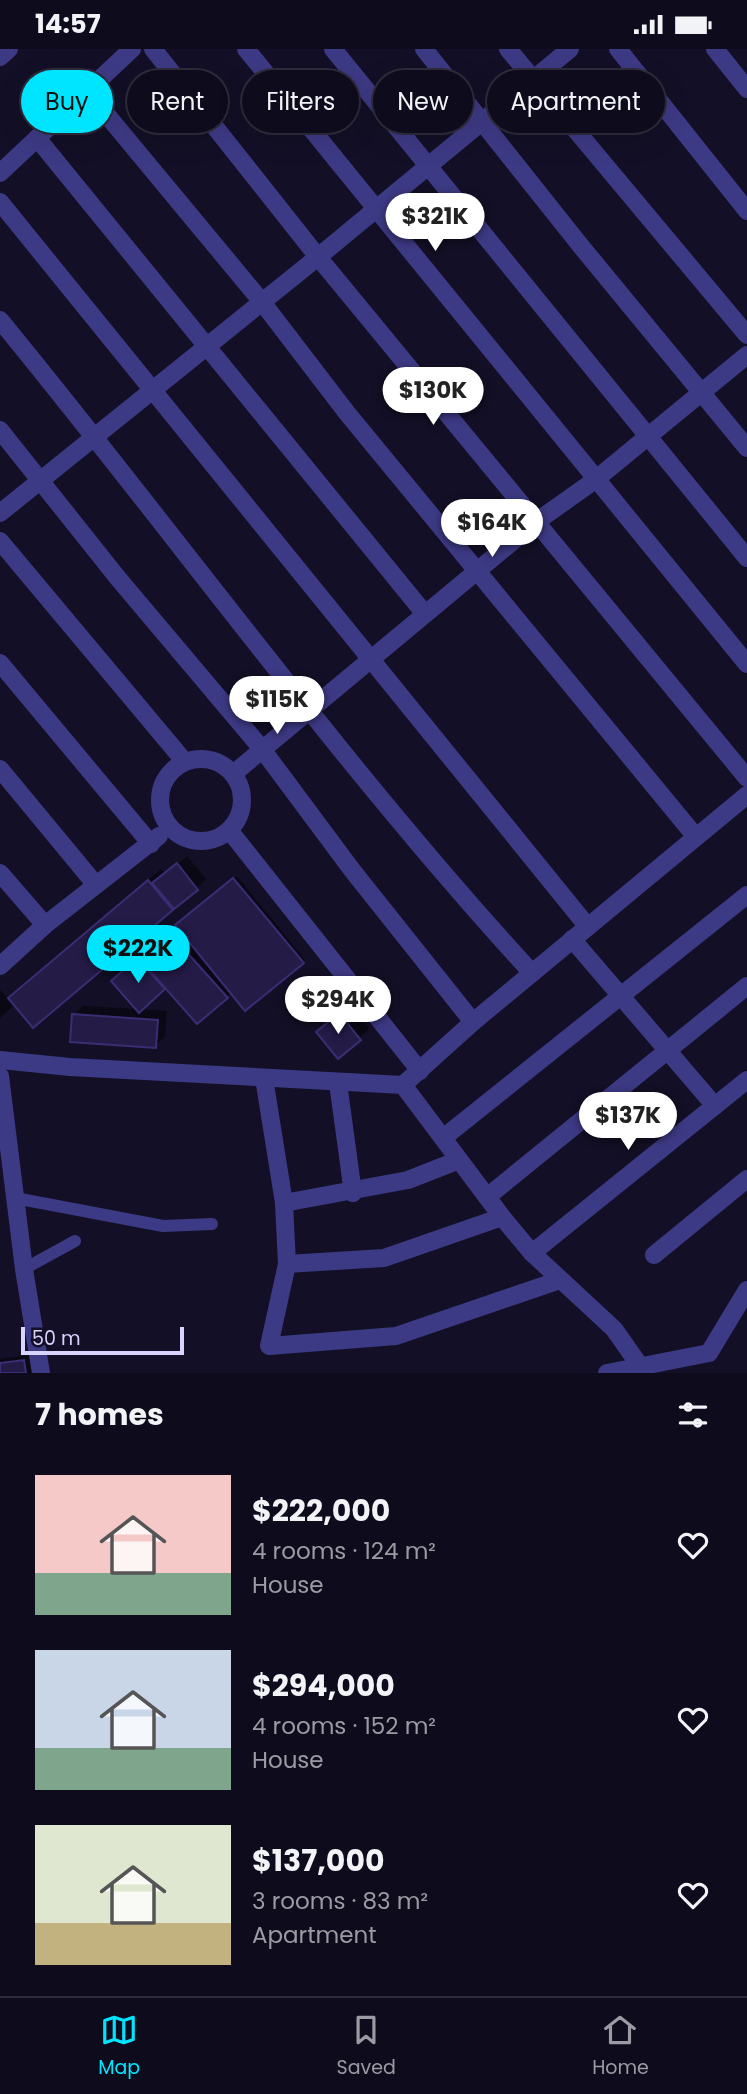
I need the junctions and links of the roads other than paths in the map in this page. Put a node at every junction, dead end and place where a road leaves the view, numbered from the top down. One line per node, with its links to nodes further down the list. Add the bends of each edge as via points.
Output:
1 (9, 49): 11 (street)
2 (132, 49): 12 (street)
3 (153, 49): 27 (street)
4 (246, 49): 25 (street)
5 (334, 49): 22 (street)
6 (424, 49): 17 (street)
7 (508, 49): 13 (street)
8 (570, 49): 14 (street)
9 (618, 49): 26 (street)
10 (715, 49): 15 (street)
11 (0, 57)
12 (110, 70)
13 (524, 70)
14 (543, 70)
15 (747, 89)
16 (487, 118): 17 (street)
17 (483, 121): 22 (street); 34 (street)
18 (113, 122): 28 (street)
19 (42, 133): 21 (street)
20 (577, 133): 30 (street)
21 (37, 138): 23 (street); 31 (street)
22 (429, 165): 25 (street); 37 (street)
23 (0, 173)
24 (0, 202): 33 (street)
25 (374, 209): 27 (street); 40 (street)
26 (747, 211)
27 (318, 257): 28 (street); 42 (street)
28 (262, 302): 31 (street); 45 (street)
29 (0, 320): 36 (street)
30 (747, 335)
31 (208, 345): 33 (street); 46 (street)
32 (747, 355): 34 (street)
33 (152, 390): 36 (street); 47 (street)
34 (700, 392): 37 (street); 38 (street)
35 (0, 430): 39 (street)
36 (95, 435): 39 (street); 50 (street)
37 (645, 436): 40 (street); 44 (street)
38 (747, 448)
39 (43, 480): 41 (street); 51 (street, via 117,577)
40 (595, 480): 42 (street); 49 (street)
41 (0, 513)
42 (536, 522): 45 (street); 55 (street)
43 (0, 541): 52 (street)
44 (747, 558)
45 (477, 572): 46 (street); 59 (street)
46 (425, 614): 47 (street)
47 (373, 661): 50 (street); 65 (street)
48 (0, 663): 60 (street)
49 (747, 664)
50 (311, 711): 51 (street); 68 (street, via 466,901)
51 (262, 749): 54 (street); 71 (street)
52 (185, 762): 54 (street, via 211,760); 57 (street, via 169,773 161,790 161,809)
53 (0, 769): 62 (street)
54 (233, 774): 58 (street, via 243,803)
55 (747, 778)
56 (747, 795): 59 (street)
57 (169, 826): 58 (street, via 198,841); 60 (street)
58 (229, 830): 74 (street)
59 (696, 837): 65 (street)
60 (151, 844): 62 (street)
61 (0, 873): 64 (street)
62 (96, 885): 64 (street)
63 (747, 895): 70 (street)
64 (45, 925): 67 (street)
65 (588, 927): 66 (street)
66 (572, 939): 68 (street); 70 (street)
67 (0, 966)
68 (532, 973): 71 (street)
69 (747, 986): 72 (street)
70 (621, 996): 72 (street); 81 (street)
71 (473, 1022): 74 (street)
72 (668, 1051): 80 (street); 85 (street)
73 (0, 1060): 76 (street)
74 (420, 1071): 79 (street)
75 (0, 1076): 86 (street)
76 (264, 1078): 78 (street); 87 (street)
77 (747, 1080): 80 (street)
78 (338, 1083): 79 (street); 84 (street)
79 (403, 1086): 81 (street)
80 (715, 1106): 91 (street)
81 (443, 1138): 82 (street)
82 (460, 1160): 84 (street, via 408,1180); 85 (street)
83 (747, 1179): 92 (street)
84 (353, 1193): 87 (street)
85 (487, 1197): 88 (street)
86 (15, 1198): 89 (lane, via 163,1226); 94 (street)
87 (284, 1203): 93 (street)
88 (502, 1217): 91 (street); 93 (street, via 384,1258)
89 (212, 1224)
90 (75, 1241): 94 (lane)
91 (532, 1253): 95 (street)
92 (654, 1255)
93 (287, 1264): 95 (street, via 269,1346 396,1336)
94 (24, 1269): 98 (street)
95 (560, 1280): 97 (street, via 614,1329)
96 (747, 1290): 97 (street, via 709,1353)
97 (640, 1366): 99 (street)
98 (41, 1373)
99 (607, 1373)

